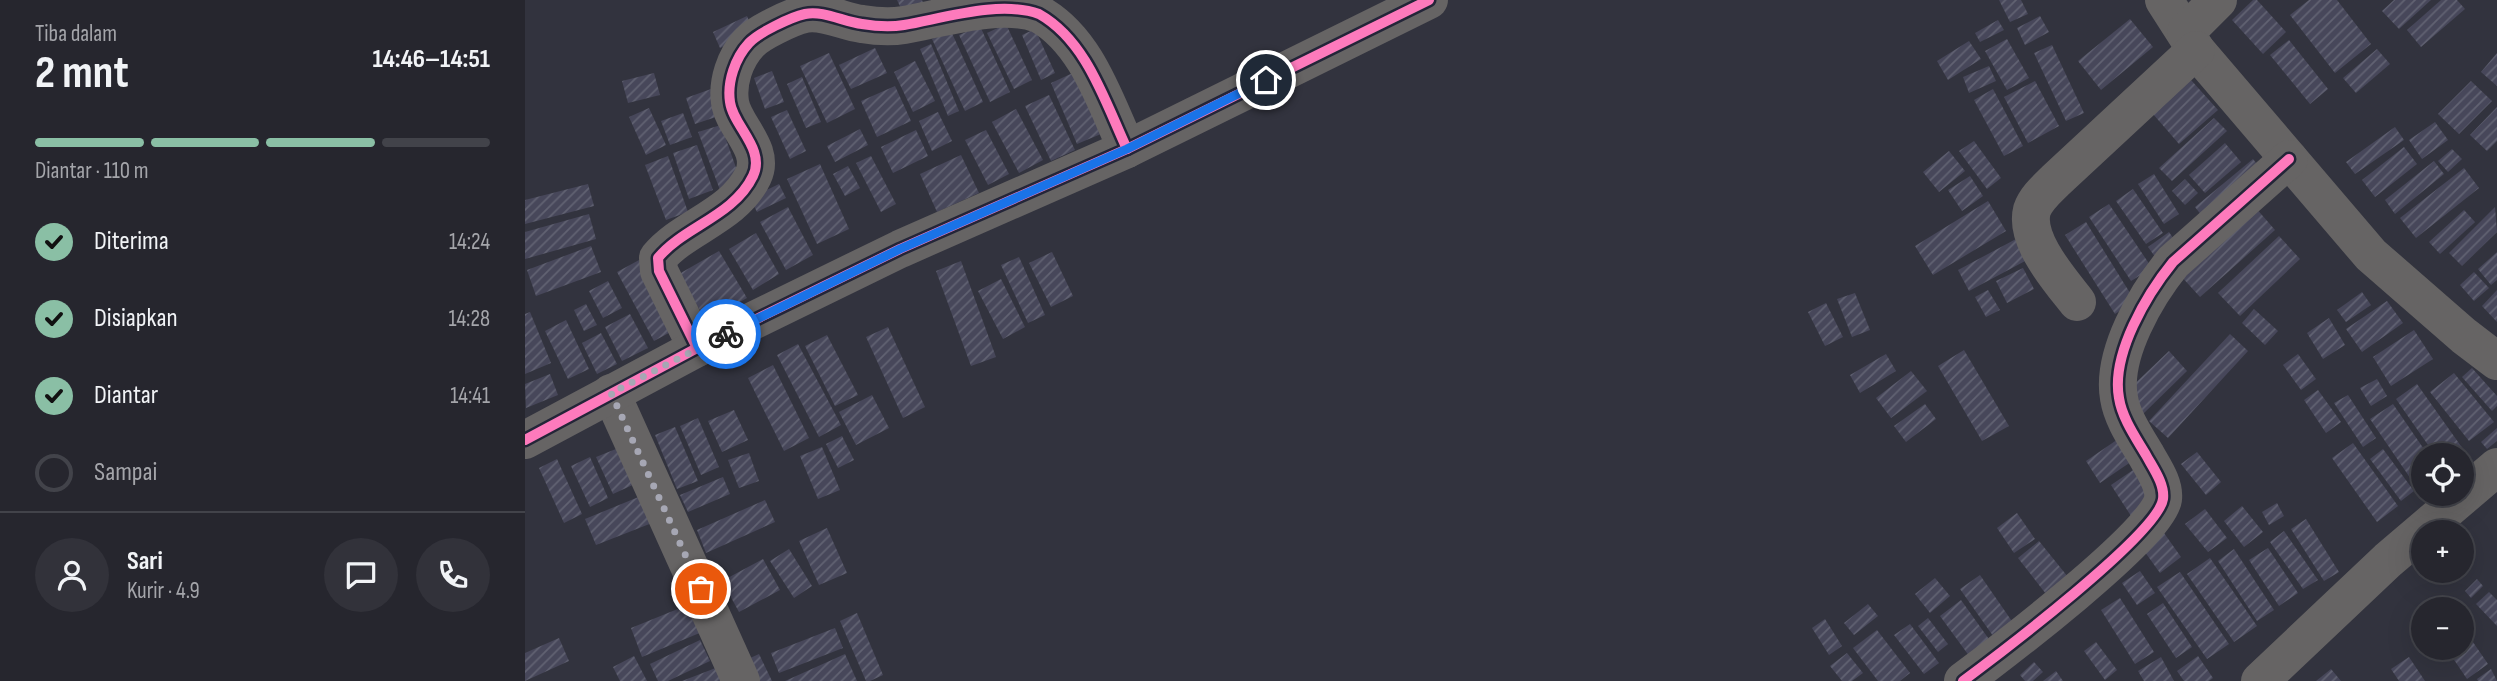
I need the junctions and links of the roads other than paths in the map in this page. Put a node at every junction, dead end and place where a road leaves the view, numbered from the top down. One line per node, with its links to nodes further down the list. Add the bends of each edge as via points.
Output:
1 (1429, 0): 5 (street)
2 (2164, 0): 4 (street)
3 (2218, 0): 4 (street)
4 (2191, 41): 6 (street); 7 (street, via 2036,202 2031,218 2035,239)
5 (1127, 149): 8 (street, via 900,249); 8 (street, via 1081,54 1038,13 1017,6 968,8 902,25 863,25 802,14 758,36 733,68 730,103 754,152 754,174 736,199 658,258 659,271)
6 (2289, 159): 9 (street, via 2371,255); 14 (street, via 2173,262 2141,308 2127,339 2119,400 2159,480 2160,509 2052,613)
7 (2077, 302)
8 (697, 348): 10 (street)
9 (2497, 361)
10 (611, 393): 11 (street); 13 (street)
11 (525, 438)
12 (2497, 467): 15 (street, via 2388,560)
13 (741, 681)
14 (1963, 681)
15 (2260, 681)

